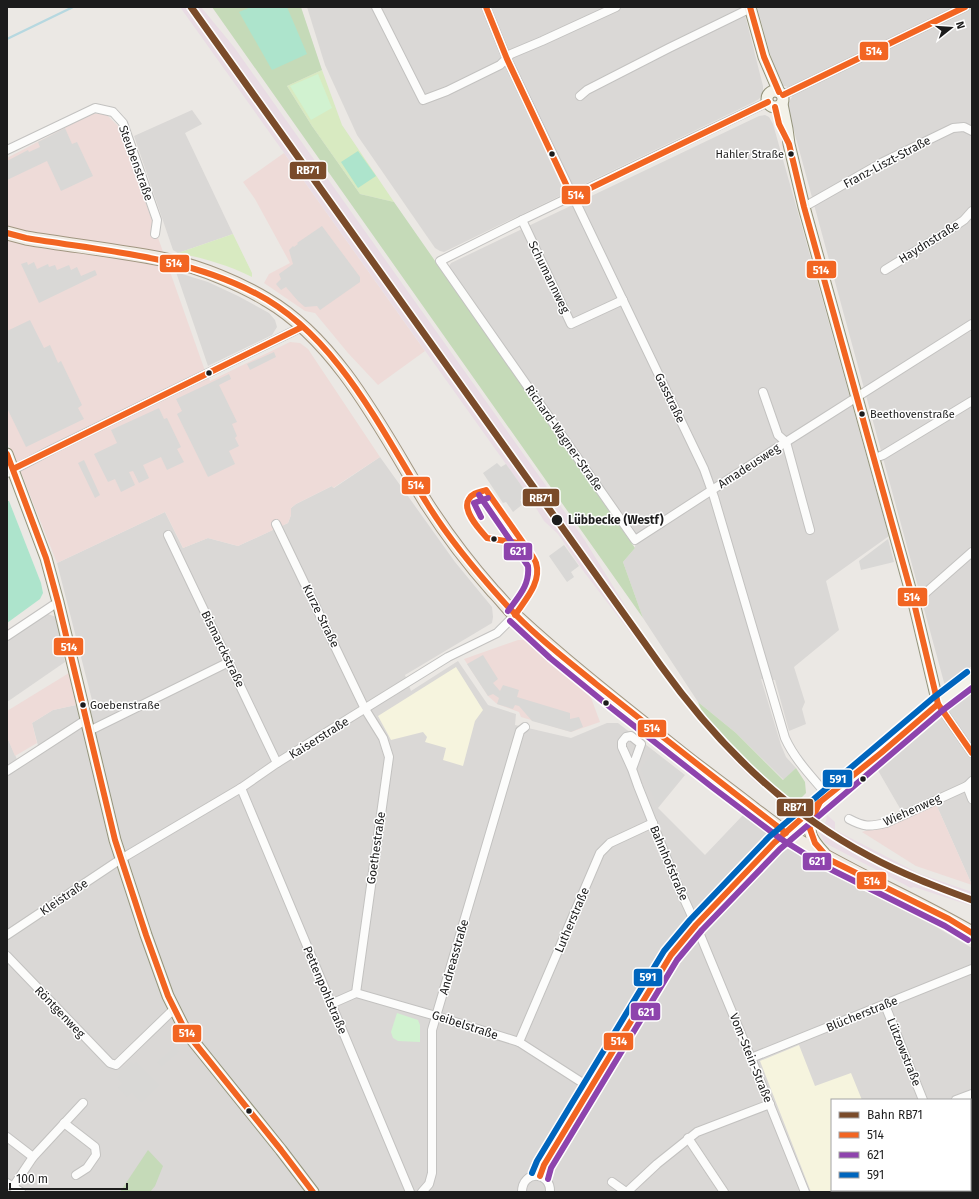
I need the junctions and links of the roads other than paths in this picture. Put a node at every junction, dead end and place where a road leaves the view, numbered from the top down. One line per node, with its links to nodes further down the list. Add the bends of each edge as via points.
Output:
1 (376, 7): 6 (street, via 423,100 500,65)
2 (486, 7): 6 (street, Gasstraße)
3 (616, 7): 6 (street, via 542,42 510,54)
4 (965, 7): 8 (street)
5 (751, 8): 7 (street, via 587,90); 8 (street)
6 (507, 58): 11 (street, Gasstraße)
7 (580, 96)
8 (776, 99): 11 (street); 12 (street, via 787,129)
9 (972, 131): 12 (street, Franz-Liszt-Straße, via 964,127 953,128 883,162)
10 (7, 150): 16 (street, Steubenstraße, via 95,108 113,112 123,123 156,220)
11 (572, 197): 14 (street); 18 (street, Gasstraße)
12 (804, 207): 22 (street)
13 (972, 211): 17 (street, Haydnstraße, via 948,231)
14 (522, 220): 18 (street, Schumannweg, via 571,324); 28 (street, Richard-Wagner-Straße, via 440,262 635,540)
15 (7, 233): 20 (main road, via 173,261 214,275 268,300)
16 (155, 234)
17 (885, 270)
18 (623, 300): 28 (street, Gasstraße, via 693,444)
19 (972, 324): 22 (street)
20 (302, 327): 27 (street); 35 (main road, via 324,348 370,410 451,540)
21 (763, 392): 24 (street, Amadeusweg, via 778,434)
22 (858, 397): 24 (street, Amadeusweg); 26 (street)
23 (972, 401): 26 (street)
24 (786, 442): 28 (street, Amadeusweg); 30 (street)
25 (7, 454): 27 (street)
26 (875, 458): 34 (street)
27 (10, 471): 33 (street, via 46,558)
28 (712, 490): 50 (street, Gasstraße, via 785,738)
29 (276, 524): 40 (street, Kurze Straße)
30 (810, 530)
31 (168, 535): 37 (street, Bismarckstraße)
32 (972, 552): 34 (street)
33 (58, 602): 36 (street); 41 (street)
34 (914, 603): 39 (street)
35 (515, 615): 40 (street, Kaiserstraße, via 497,633 448,657); 54 (main road, via 555,652 620,705)
36 (7, 636)
37 (229, 662): 43 (street); 45 (street, Bismarckstraße)
38 (972, 678): 39 (street)
39 (938, 704): 44 (street); 50 (street)
40 (365, 709): 45 (street, Kaiserstraße); 62 (street, Goethestraße, via 383,738 389,757)
41 (86, 719): 43 (street); 47 (street)
42 (524, 726): 66 (street, Andreasstraße, via 520,731)
43 (89, 731): 55 (street)
44 (972, 753)
45 (278, 763): 49 (street, Kaiserstraße)
46 (632, 769): 53 (street, Bahnhofstraße)
47 (7, 771)
48 (969, 783): 51 (street); 52 (street, Wiehenweg, via 886,823 874,826 861,825)
49 (241, 788): 55 (street, Kaiserstraße); 63 (street, Pettenpohlstraße)
50 (824, 799): 54 (street); 56 (street, via 811,821 810,829 815,843)
51 (972, 799)
52 (849, 819)
53 (653, 823): 57 (street, Bahnhofstraße); 67 (street, Lutherstraße, via 610,843 600,853)
54 (786, 833): 56 (main road); 57 (street)
55 (121, 859): 59 (street, Kleistraße); 65 (street)
56 (830, 860): 58 (main road)
57 (696, 925): 68 (street, Vom-Stein-Straße); 69 (street, via 671,955)
58 (972, 933)
59 (7, 935)
60 (7, 956): 65 (street, Röntgenweg, via 110,1063 116,1065)
61 (972, 969): 64 (street, Blücherstraße)
62 (356, 993): 63 (street); 66 (street, Geibelstraße)
63 (331, 1004): 85 (street, Pettenpohlstraße)
64 (885, 1005): 68 (street, Blücherstraße); 71 (street, Lützowstraße)
65 (174, 1009): 84 (street, via 186,1032)
66 (436, 1016): 67 (street, Geibelstraße); 86 (street, Andreasstraße, via 432,1030 432,1173 430,1184)
67 (519, 1042): 69 (street, Geibelstraße)
68 (751, 1058): 74 (street, Vom-Stein-Straße)
69 (590, 1087): 80 (street)
70 (972, 1094): 72 (street)
71 (923, 1099)
72 (959, 1099)
73 (83, 1102): 75 (street)
74 (770, 1104): 77 (street, via 697,1132); 91 (street, Vom-Stein-Straße)
75 (64, 1123): 78 (street); 79 (street, via 95,1147 96,1155 87,1168)
76 (7, 1137): 78 (street)
77 (688, 1138): 89 (street); 90 (street)
78 (33, 1157): 82 (street)
79 (76, 1175)
80 (540, 1176): 87 (street, via 527,1179); 88 (street, via 550,1185)
81 (612, 1182): 89 (street)
82 (10, 1185): 83 (street)
83 (21, 1192)
84 (313, 1192)
85 (410, 1192)
86 (422, 1192)
87 (522, 1192)
88 (550, 1192)
89 (626, 1192)
90 (724, 1192)
91 (805, 1192)

